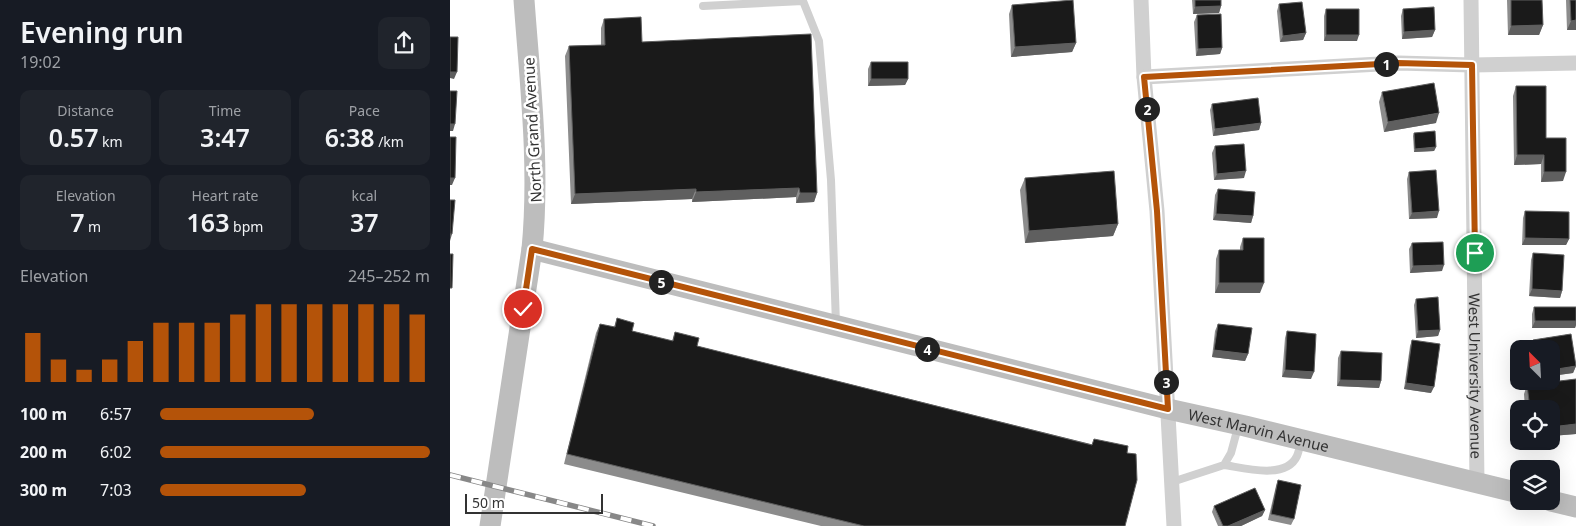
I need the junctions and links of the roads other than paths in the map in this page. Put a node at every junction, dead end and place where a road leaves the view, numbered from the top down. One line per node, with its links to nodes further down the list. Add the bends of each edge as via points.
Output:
1 (524, 0): 8 (street, North Grand Avenue, via 535,147)
2 (1141, 0): 7 (street)
3 (1471, 0): 6 (street, West University Avenue)
4 (703, 6): 9 (lane, via 803,1 819,41 831,180)
5 (1576, 63): 6 (street)
6 (1472, 65): 7 (street, via 1398,63); 15 (street, West University Avenue)
7 (1144, 77): 10 (street, via 1157,211)
8 (532, 249): 9 (street, West Marvin Avenue); 19 (street, North Grand Avenue)
9 (836, 326): 10 (street, West Marvin Avenue)
10 (1168, 409): 11 (street, West Marvin Avenue); 14 (street)
11 (1239, 425): 12 (street, West Marvin Avenue); 13 (lane)
12 (1302, 440): 13 (lane, via 1297,458 1284,468 1262,472); 15 (street, West Marvin Avenue)
13 (1224, 465): 14 (lane)
14 (1172, 482): 20 (street)
15 (1478, 482): 16 (street, West Marvin Avenue)
16 (1510, 491)
17 (1560, 503): 18 (street)
18 (1576, 507)
19 (490, 526)
20 (1174, 526)

